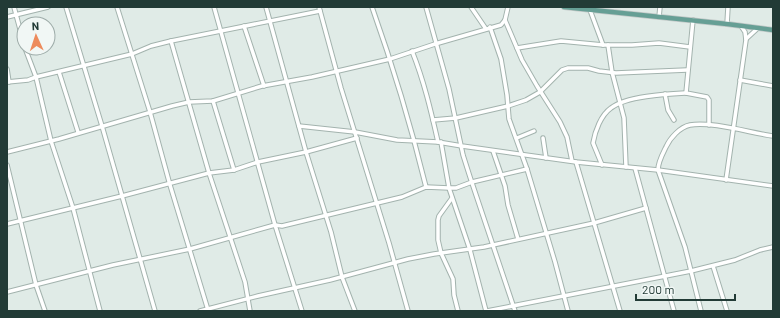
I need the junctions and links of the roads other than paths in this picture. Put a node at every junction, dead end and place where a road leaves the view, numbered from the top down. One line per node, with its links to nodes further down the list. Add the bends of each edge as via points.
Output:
1 (14, 7): 20 (street)
2 (48, 7): 15 (street)
3 (66, 7): 44 (street)
4 (117, 7): 41 (street)
5 (214, 7): 31 (street)
6 (266, 7): 23 (street)
7 (372, 7): 43 (street)
8 (426, 7): 35 (street)
9 (471, 7): 29 (street)
10 (508, 7): 24 (street)
11 (564, 7): 16 (main road)
12 (618, 7): 19 (street)
13 (660, 7): 22 (street)
14 (728, 7): 26 (street)
15 (40, 8): 20 (street)
16 (575, 8): 18 (main road)
17 (319, 9): 23 (street); 48 (street)
18 (590, 10): 19 (main road); 36 (street)
19 (618, 13): 22 (main road)
20 (16, 15): 21 (street)
21 (7, 17)
22 (659, 17): 25 (main road)
23 (270, 20): 27 (street); 53 (street)
24 (506, 20): 29 (street, via 501,25); 39 (street)
25 (693, 20): 26 (main road); 38 (street)
26 (728, 24): 28 (main road)
27 (244, 26): 31 (street); 54 (street)
28 (741, 26): 30 (main road); 33 (street)
29 (488, 28): 35 (street); 63 (street, via 499,50)
30 (758, 28): 32 (main road); 33 (street)
31 (221, 30): 34 (street); 57 (street)
32 (773, 30)
33 (746, 40): 51 (street)
34 (171, 41): 41 (street); 61 (street)
35 (436, 44): 40 (street); 65 (street)
36 (603, 45): 37 (street); 39 (street, via 561,41)
37 (608, 45): 38 (street, via 659,43); 49 (street)
38 (690, 47): 46 (street)
39 (517, 48): 56 (street)
40 (412, 51): 43 (street); 66 (street)
41 (132, 54): 44 (street); 64 (street)
42 (28, 56): 50 (street)
43 (390, 59): 48 (street); 80 (street)
44 (84, 66): 47 (street); 69 (street)
45 (7, 69): 52 (street)
46 (687, 70): 49 (street); 58 (street)
47 (58, 72): 50 (street); 73 (street)
48 (336, 72): 53 (street); 74 (street)
49 (612, 72): 56 (street, via 588,68 564,69); 62 (street)
50 (36, 77): 52 (street); 79 (street)
51 (740, 80): 55 (street); 71 (street)
52 (8, 82)
53 (287, 82): 54 (street); 70 (street)
54 (264, 86): 57 (street)
55 (773, 86)
56 (540, 92): 63 (street); 88 (street, via 560,122)
57 (238, 93): 60 (street); 89 (street)
58 (686, 93): 59 (street); 68 (street, via 707,97)
59 (665, 94): 62 (street); 67 (street, via 668,110)
60 (213, 100): 61 (street); 95 (street)
61 (189, 102): 64 (street); 97 (street)
62 (620, 103): 91 (street, via 605,114 594,136 593,143); 92 (street, via 624,118)
63 (508, 106): 65 (street); 77 (street, via 511,125)
64 (150, 112): 69 (street); 101 (street)
65 (456, 118): 66 (street); 82 (street)
66 (433, 120): 81 (street)
67 (674, 120)
68 (709, 125): 71 (street); 96 (street, via 690,125 682,128 668,142 658,164)
69 (102, 126): 73 (street); 105 (street)
70 (299, 126): 74 (street); 85 (street)
71 (734, 130): 75 (street); 99 (street)
72 (534, 131): 77 (street)
73 (78, 132): 79 (street)
74 (354, 132): 76 (street); 80 (street)
75 (773, 136)
76 (357, 138): 85 (street); 107 (street)
77 (517, 138): 86 (street)
78 (543, 138): 87 (street)
79 (51, 141): 84 (street); 108 (street)
80 (415, 141): 81 (street); 103 (street)
81 (440, 142): 82 (street); 104 (street)
82 (462, 146): 83 (street); 100 (street)
83 (493, 151): 86 (street); 98 (street)
84 (7, 152)
85 (306, 152): 89 (street); 110 (street)
86 (522, 155): 87 (street); 94 (street)
87 (546, 158): 88 (street)
88 (574, 161): 91 (street); 112 (street)
89 (258, 162): 95 (street); 114 (street)
90 (7, 165): 111 (street)
91 (602, 165): 92 (street)
92 (626, 167): 93 (street)
93 (635, 168): 96 (street); 109 (street)
94 (527, 169): 98 (street); 115 (street)
95 (234, 170): 97 (street)
96 (658, 170): 99 (street); 127 (street)
97 (209, 173): 101 (street); 116 (street)
98 (502, 175): 100 (street); 117 (street)
99 (726, 180): 102 (street)
100 (472, 182): 104 (street); 118 (street)
101 (170, 183): 105 (street); 120 (street)
102 (773, 186)
103 (426, 187): 104 (street); 107 (street, via 406,196)
104 (449, 188): 106 (street)
105 (122, 196): 108 (street); 123 (street)
106 (452, 198): 121 (street); 122 (street, via 438,220 438,240)
107 (376, 204): 110 (street); 124 (street)
108 (73, 208): 111 (street); 126 (street)
109 (646, 208): 112 (street); 128 (street)
110 (326, 215): 114 (street, via 282,226); 129 (street)
111 (21, 221): 113 (street); 130 (street)
112 (594, 223): 115 (street); 131 (street)
113 (7, 224)
114 (275, 225): 116 (street); 132 (street)
115 (546, 233): 117 (street); 134 (street)
116 (230, 237): 120 (street); 135 (street)
117 (518, 239): 118 (street)
118 (494, 244): 121 (street); 136 (street)
119 (773, 247): 125 (street)
120 (190, 249): 123 (street); 137 (street)
121 (470, 250): 122 (street); 147 (street)
122 (442, 253): 124 (street); 146 (street, via 453,279)
123 (140, 260): 126 (street); 140 (street)
124 (395, 263): 129 (street); 145 (street)
125 (713, 266): 127 (street); 153 (street)
126 (89, 271): 130 (street); 139 (street)
127 (691, 271): 128 (street); 152 (street)
128 (663, 276): 131 (street); 151 (street)
129 (342, 277): 132 (street); 144 (street)
130 (36, 285): 133 (street); 138 (street)
131 (613, 286): 134 (street); 150 (street)
132 (295, 288): 135 (street); 143 (street)
133 (7, 292)
134 (564, 296): 136 (street); 149 (street)
135 (248, 298): 137 (street); 142 (street)
136 (513, 305): 147 (street); 148 (street)
137 (208, 310): 141 (street)
138 (45, 311)
139 (100, 311)
140 (154, 311)
141 (200, 311)
142 (250, 311)
143 (302, 311)
144 (355, 311)
145 (408, 311)
146 (458, 311)
147 (487, 311)
148 (515, 311)
149 (568, 311)
150 (620, 311)
151 (674, 311)
152 (701, 311)
153 (727, 311)

